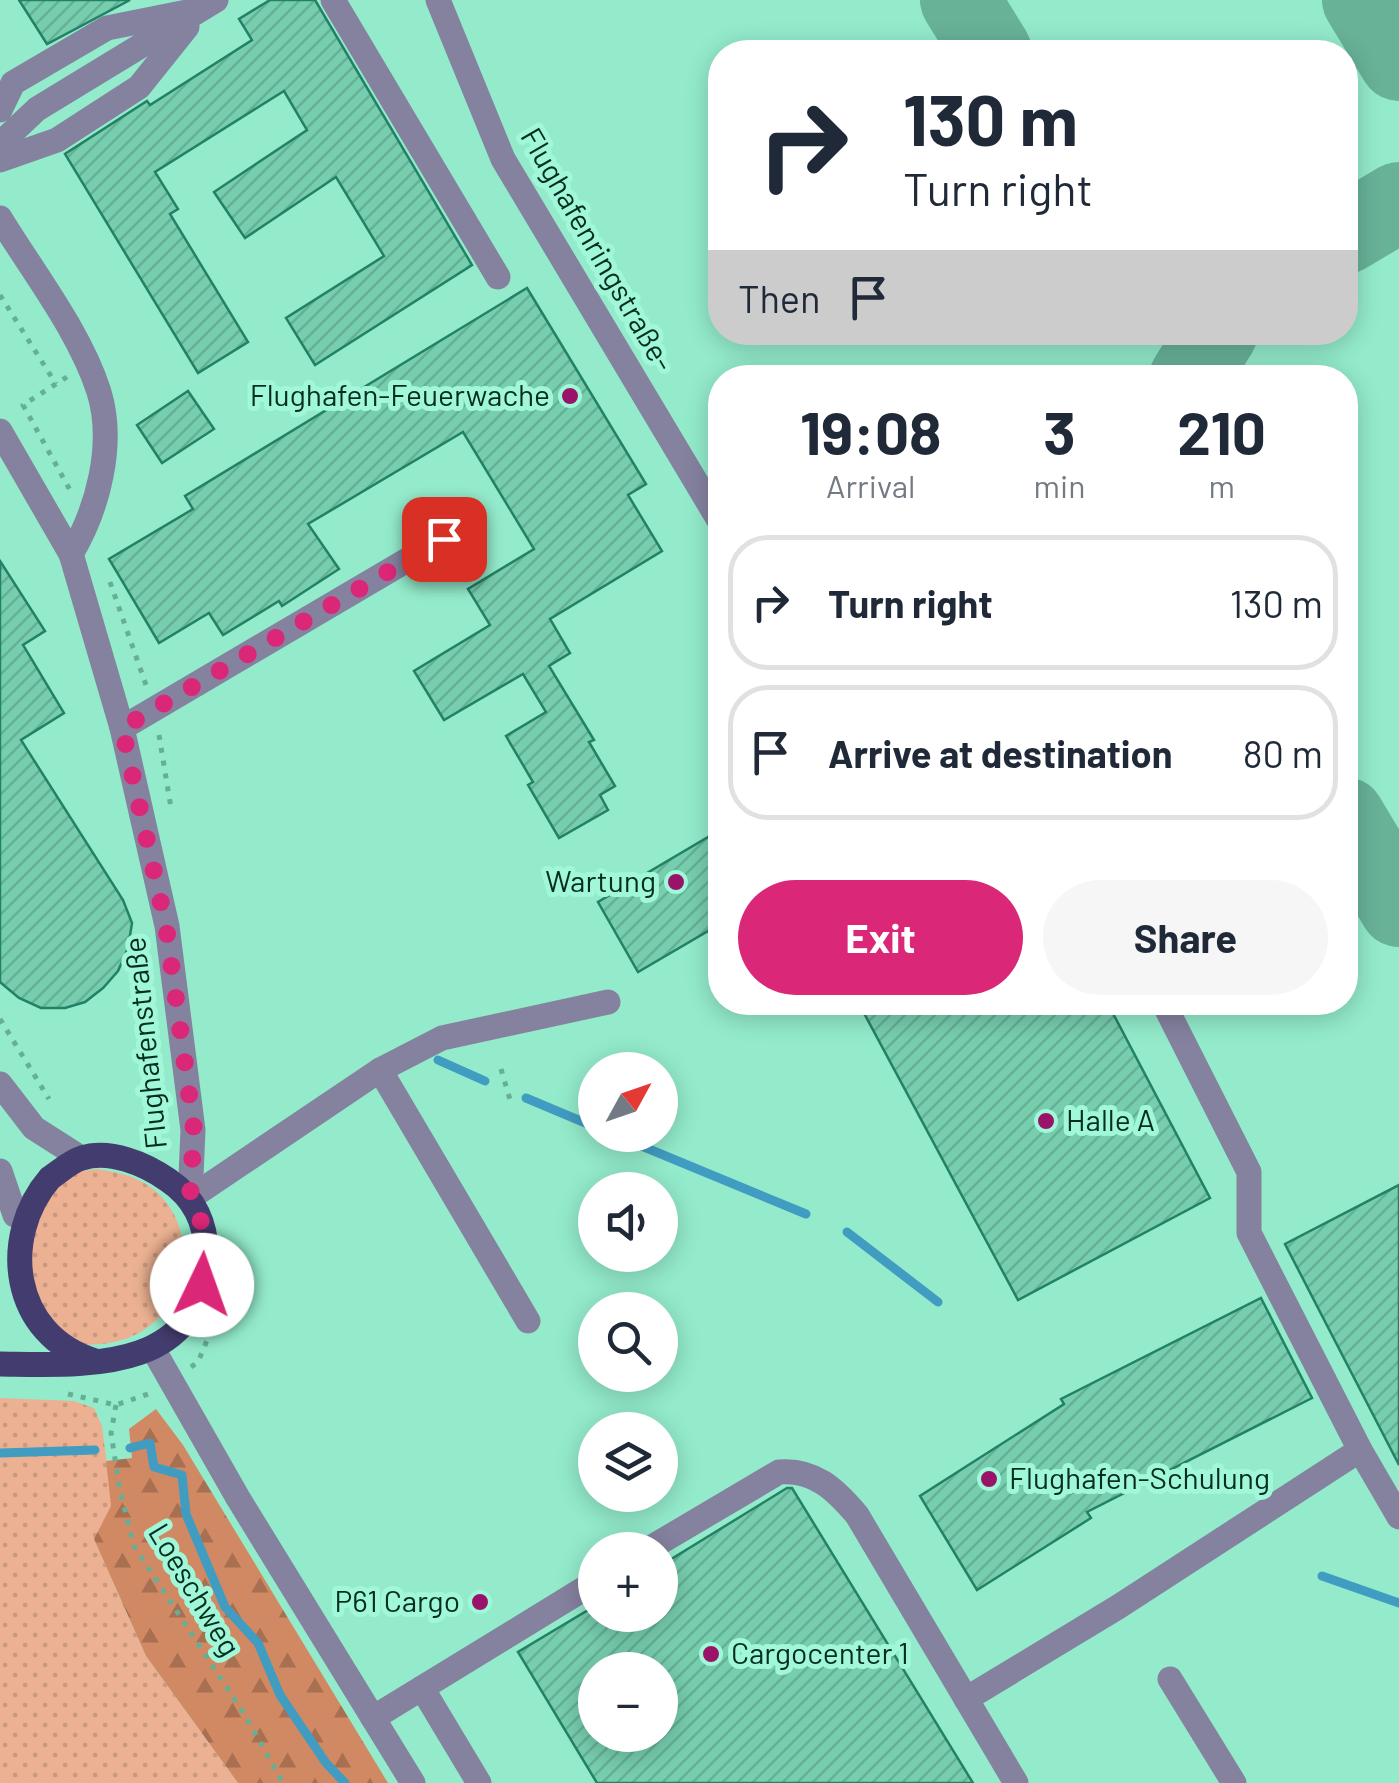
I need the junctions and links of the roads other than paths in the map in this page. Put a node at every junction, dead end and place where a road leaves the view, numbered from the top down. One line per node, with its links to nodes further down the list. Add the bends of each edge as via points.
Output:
1 (332, 0): 8 (street)
2 (438, 0): 10 (street, Flughafenringstraße-, via 503,160)
3 (209, 5): 4 (street, via 108,28 13,83); 5 (street, via 38,109); 6 (street, via 138,87 57,140)
4 (0, 110)
5 (0, 144)
6 (0, 160)
7 (0, 218): 12 (street, via 88,364 100,396 100,485)
8 (498, 277)
9 (0, 431): 12 (street, Flughafenstraße)
10 (708, 502)
11 (444, 539): 13 (street)
12 (71, 554): 13 (street, Flughafenstraße)
13 (122, 728): 20 (street, Flughafenstraße, via 166,926 194,1130)
14 (608, 1002): 16 (street, via 442,1038)
15 (1169, 1015): 27 (street, via 1249,1172 1248,1233)
16 (380, 1070): 20 (street); 23 (street)
17 (0, 1084): 18 (street, Flughafenstraße, via 34,1128)
18 (81, 1158): 20 (main road, Flughafenstraße, via 137,1163); 21 (main road, via 39,1185)
19 (0, 1171): 21 (street)
20 (190, 1198): 24 (main road, Flughafenstraße, via 206,1245 202,1285 189,1316)
21 (14, 1215): 22 (main road)
22 (2, 1261): 25 (main road, via 28,1320 62,1350)
23 (528, 1321)
24 (153, 1349): 25 (main road, Flughafenstraße, via 125,1360); 34 (street)
25 (95, 1361): 26 (main road, Flughafenstraße)
26 (0, 1364)
27 (1360, 1450): 28 (street); 33 (street)
28 (1399, 1517)
29 (676, 1532): 33 (street, via 778,1472 810,1474 856,1515)
30 (578, 1592): 32 (street)
31 (1170, 1679): 38 (street)
32 (422, 1688): 34 (street); 36 (street)
33 (966, 1699): 37 (street)
34 (373, 1718): 35 (street)
35 (413, 1783)
36 (480, 1783)
37 (1016, 1783)
38 (1234, 1783)

